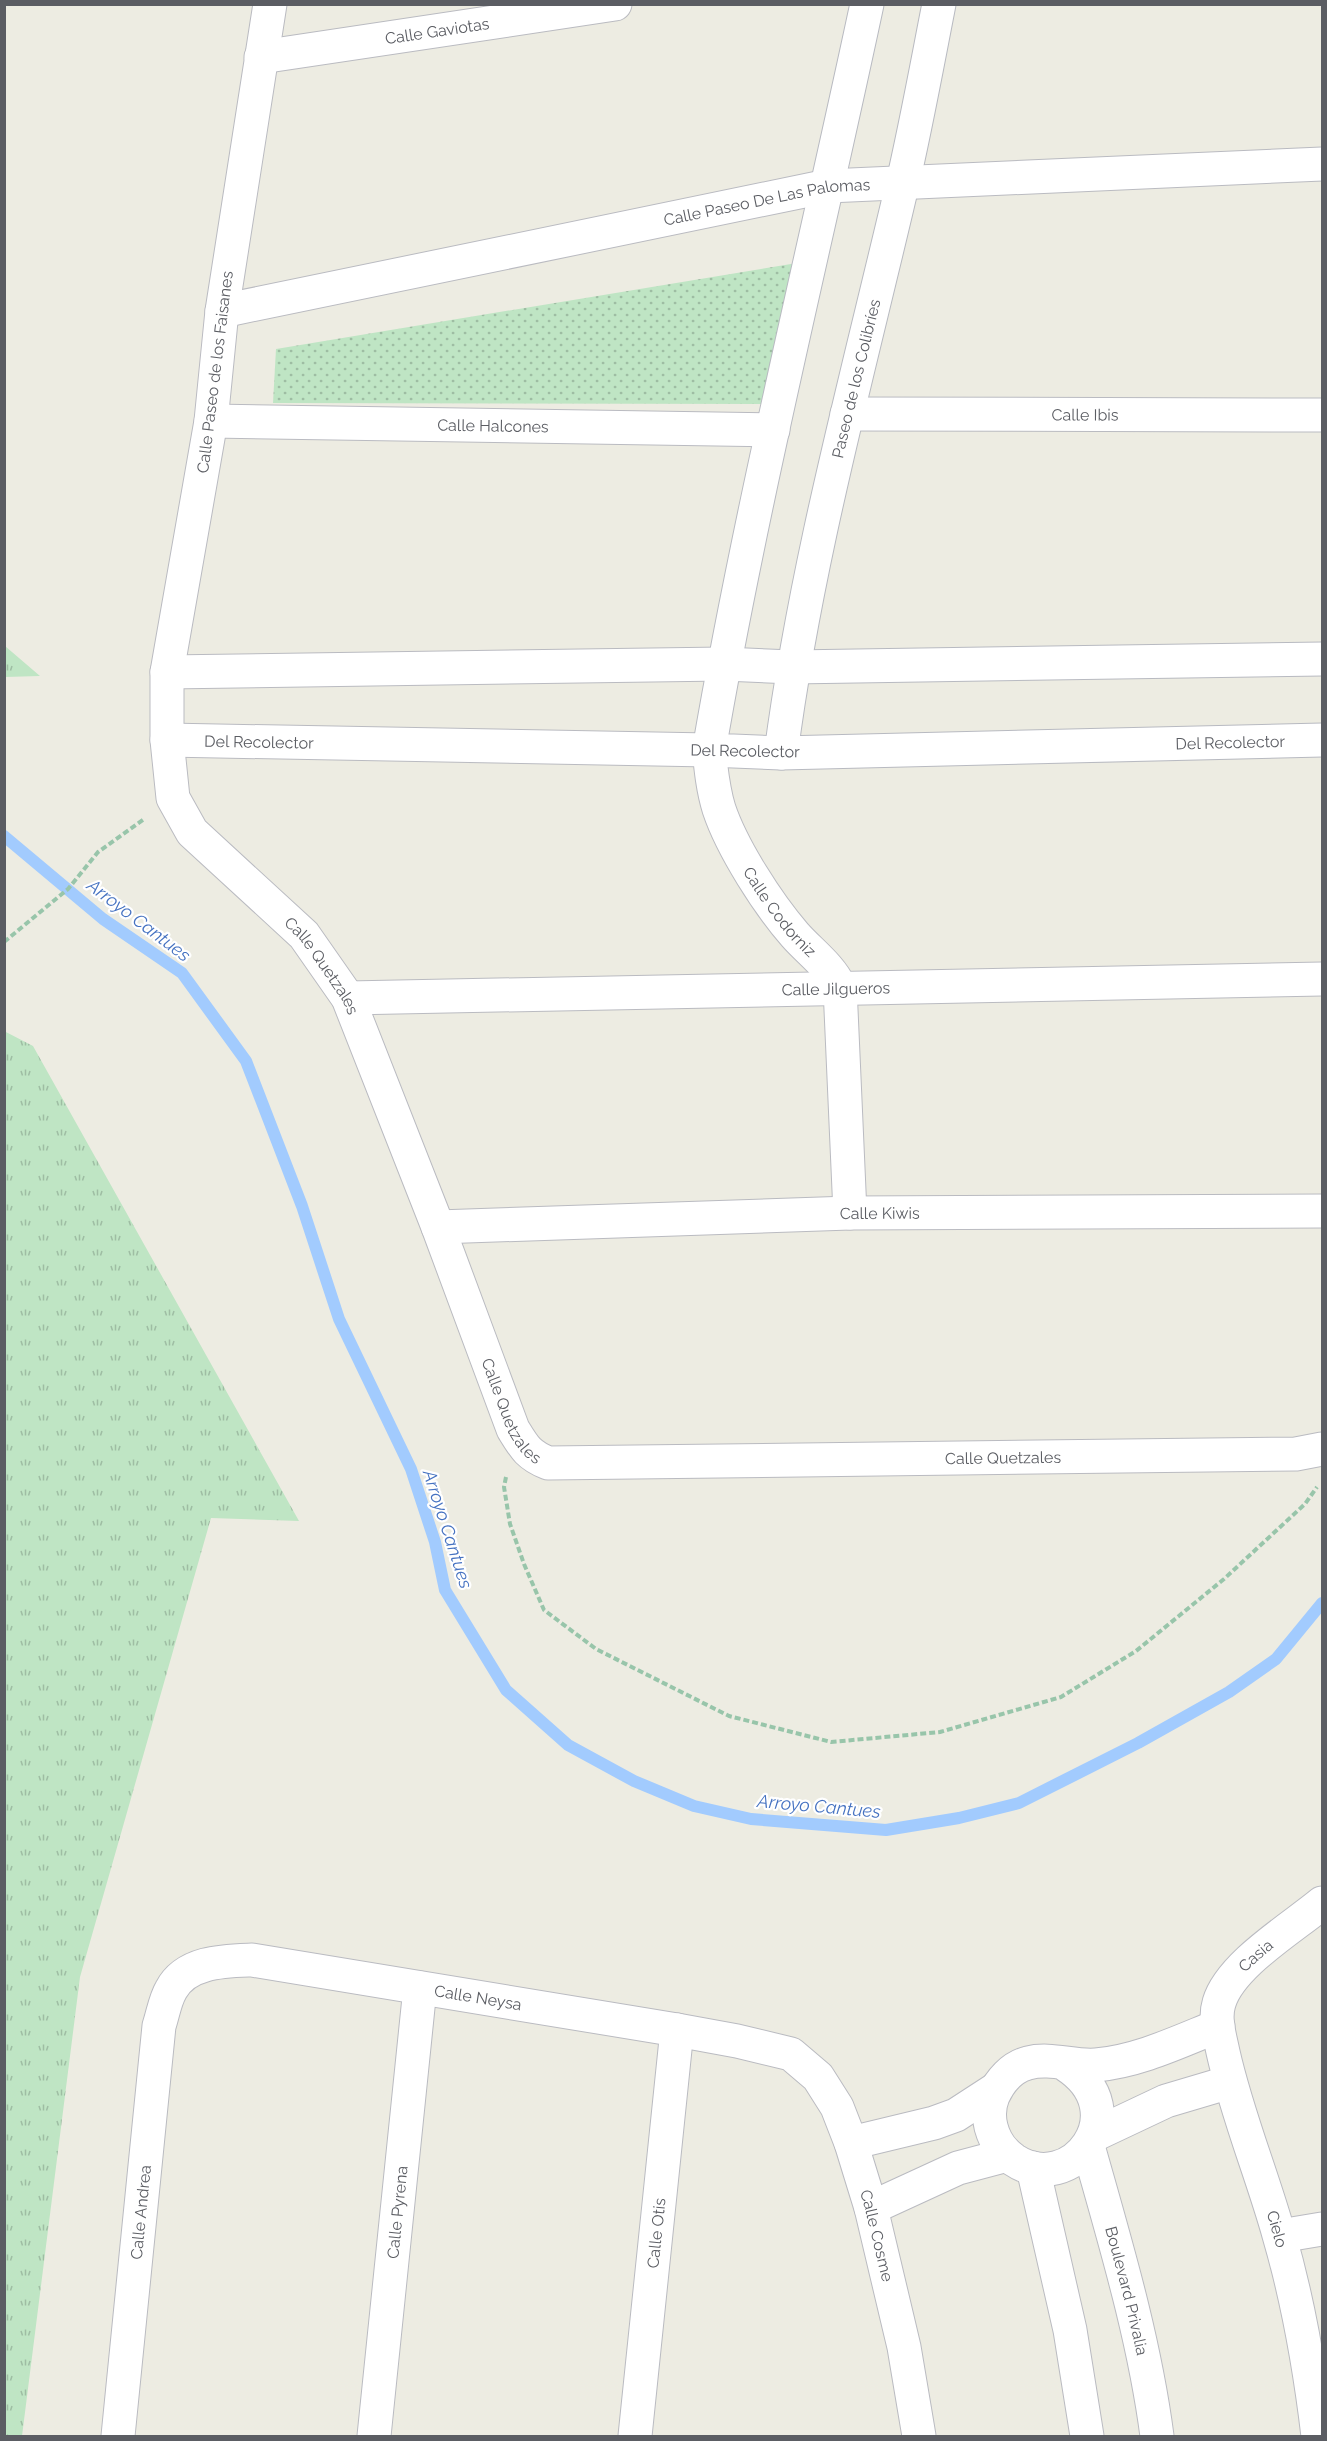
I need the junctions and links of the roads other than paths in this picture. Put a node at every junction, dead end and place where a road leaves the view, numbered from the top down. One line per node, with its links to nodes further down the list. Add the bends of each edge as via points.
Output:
1 (270, 4): 5 (street, Calle Paseo de los Faisanes)
2 (615, 4): 5 (street, Calle Gaviotas)
3 (867, 4): 8 (street)
4 (939, 4): 7 (street, Paseo de los Colibríes)
5 (261, 57): 9 (street, Calle Paseo de los Faisanes)
6 (1323, 164): 7 (street, Calle Paseo De Las Palomas)
7 (903, 183): 8 (street, Calle Paseo De Las Palomas); 10 (street, Paseo de los Colibríes)
8 (828, 186): 9 (street, Calle Paseo De Las Palomas); 13 (street)
9 (222, 311): 12 (street, Calle Paseo de los Faisanes)
10 (847, 414): 11 (street, Calle Ibis); 16 (street, Paseo de los Colibríes)
11 (1323, 415)
12 (211, 421): 13 (street, Calle Halcones); 17 (street, Calle Paseo de los Faisanes)
13 (773, 430): 15 (street)
14 (1323, 659): 16 (street)
15 (724, 664): 16 (street); 17 (street); 20 (street)
16 (792, 667): 21 (street, Paseo de los Colibríes)
17 (167, 672): 18 (street, Calle Paseo de los Faisanes)
18 (167, 740): 20 (street, Del Recolector); 24 (street, Calle Quetzales, via 173,798 192,832 304,935)
19 (1323, 740): 21 (street, Del Recolector)
20 (709, 750): 21 (street, Del Recolector); 23 (street, Calle Codorniz, via 719,809 733,841 794,934)
21 (781, 753)
22 (1323, 979): 23 (street, Calle Jilgueros)
23 (840, 987): 24 (street, Calle Jilgueros); 26 (street)
24 (348, 998): 27 (street, Calle Quetzales)
25 (1323, 1212): 26 (street, Calle Kiwis)
26 (850, 1213): 27 (street, Calle Kiwis)
27 (438, 1227): 28 (street, Calle Quetzales, via 513,1429 524,1448 548,1463 1296,1454)
28 (1323, 1449)
29 (1323, 1903): 32 (street, Casia, via 1241,1967 1218,2005)
30 (171, 1988): 31 (street, Calle Neysa, via 190,1971 214,1962 252,1960); 44 (street, Calle Andrea, via 159,2026)
31 (420, 1988): 33 (street, Calle Neysa); 45 (street, Calle Pyrena)
32 (1218, 2026): 35 (street, via 1120,2062); 36 (street, Cielo)
33 (677, 2030): 34 (street, Calle Neysa); 46 (street, Calle Otis)
34 (791, 2054): 39 (street, Calle Cosme, via 818,2077 837,2107)
35 (1066, 2065): 37 (street, via 1047,2060 1026,2063 1009,2073); 38 (street, via 1086,2081 1097,2103 1098,2119)
36 (1230, 2082): 38 (street, via 1158,2104); 43 (street, Cielo)
37 (996, 2089): 39 (street, via 956,2115); 40 (street, via 989,2116 998,2144)
38 (1091, 2141): 40 (street, via 1064,2165 1049,2169); 49 (street, Boulevard Privalia, via 1135,2312)
39 (851, 2143): 41 (street, Calle Cosme)
40 (1020, 2161): 41 (street, via 958,2168); 48 (street, via 1070,2330)
41 (871, 2208): 47 (street, Calle Cosme, via 904,2347)
42 (1323, 2229): 43 (street)
43 (1280, 2236): 50 (street, Cielo)
44 (118, 2436)
45 (374, 2436)
46 (635, 2436)
47 (919, 2436)
48 (1087, 2436)
49 (1157, 2436)
50 (1318, 2436)

